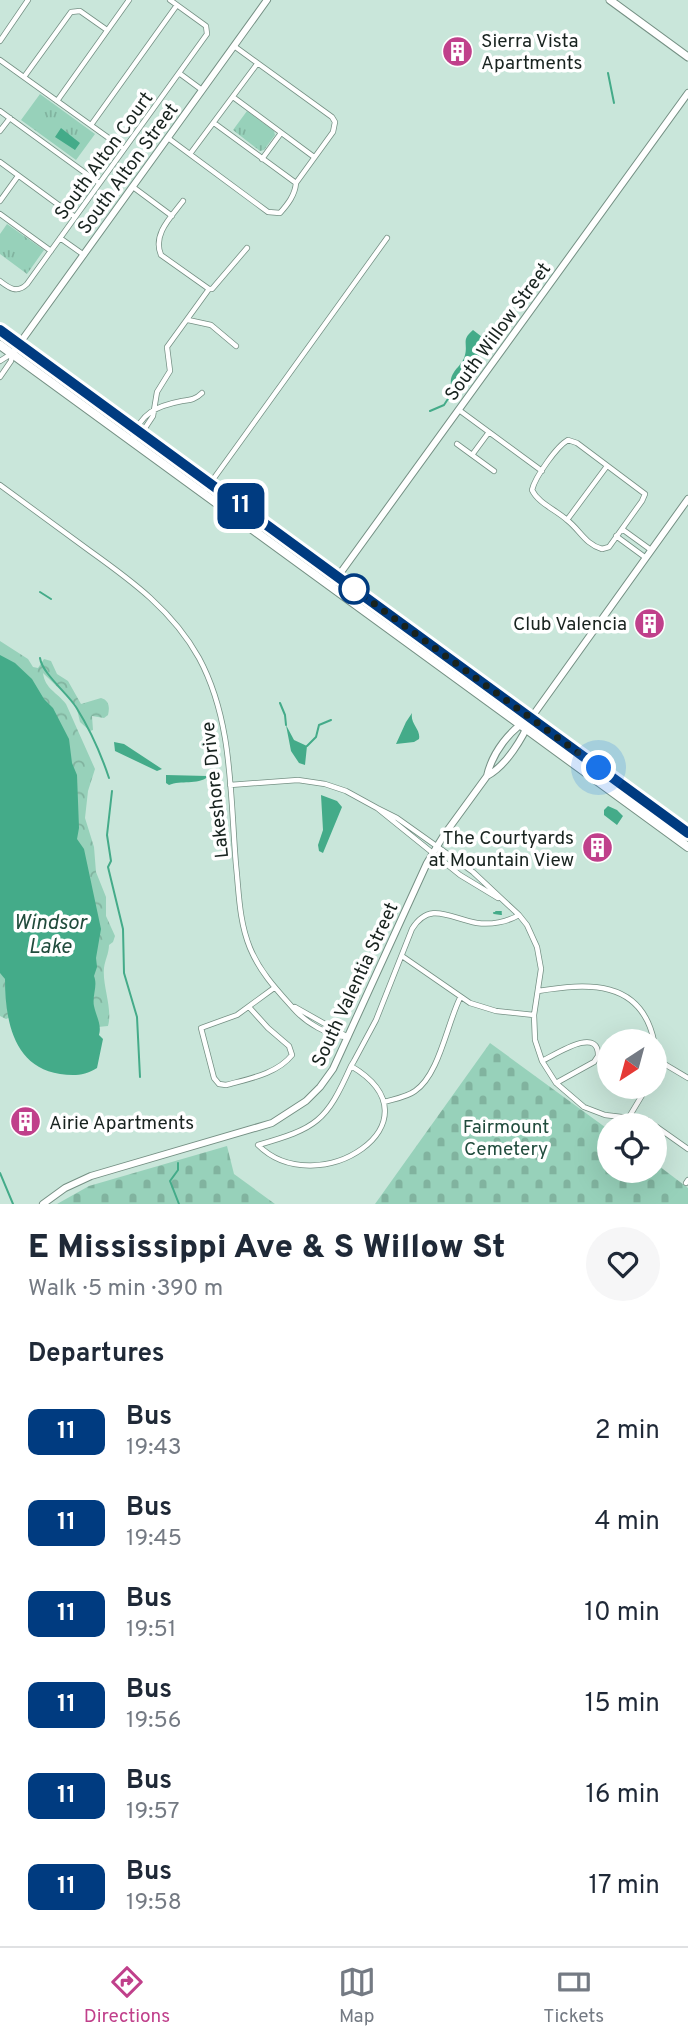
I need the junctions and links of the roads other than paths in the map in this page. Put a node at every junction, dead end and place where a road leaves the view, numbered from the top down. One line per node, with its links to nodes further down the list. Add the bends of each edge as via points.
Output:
1 (28, 0): 8 (street)
2 (130, 0): 7 (street)
3 (170, 0): 6 (street)
4 (267, 0): 9 (street, South Alton Street)
5 (610, 0): 10 (main road)
6 (177, 5): 13 (street, South Alton Court, via 207,29); 22 (street)
7 (107, 30): 14 (street, via 80,11 71,12); 18 (street)
8 (0, 41)
9 (234, 46): 12 (street); 15 (street, South Alton Street)
10 (688, 57)
11 (0, 60): 14 (street)
12 (257, 64): 17 (street); 28 (street, via 334,119 335,128)
13 (179, 73): 15 (street); 26 (street, South Alton Court)
14 (24, 77): 18 (street)
15 (202, 90): 25 (street, South Alton Street)
16 (688, 93): 57 (street, South Willow Street)
17 (233, 97): 21 (street); 24 (street)
18 (57, 101): 22 (street)
19 (0, 111): 20 (street)
20 (10, 118): 23 (street); 32 (street)
21 (214, 123): 27 (street); 29 (street)
22 (91, 125): 26 (street)
23 (0, 131)
24 (281, 133): 28 (street); 29 (street)
25 (168, 138): 27 (street); 34 (street, South Alton Street)
26 (124, 149): 32 (street, South Alton Court)
27 (190, 154): 33 (street, via 271,214 285,208)
28 (314, 157): 33 (street)
29 (262, 159): 33 (street)
30 (0, 162): 31 (street)
31 (18, 176): 35 (street); 38 (street)
32 (99, 183): 38 (street, South Alton Court)
33 (296, 183)
34 (133, 187): 39 (street); 44 (street, South Alton Street)
35 (0, 201)
36 (183, 201): 39 (street)
37 (0, 214): 43 (street)
38 (75, 216): 40 (street, South Alton Court)
39 (172, 216): 46 (street, via 159,235 161,255)
40 (60, 237): 43 (street, South Alton Court); 44 (street)
41 (387, 238): 66 (street)
42 (247, 248): 46 (street)
43 (51, 251): 45 (street, South Alton Court, via 24,287 14,290)
44 (84, 255): 49 (street, South Alton Street)
45 (0, 281)
46 (209, 289): 47 (street)
47 (187, 320): 51 (street, via 211,325); 56 (street, via 167,347 170,371)
48 (0, 330): 49 (main road)
49 (19, 344): 52 (street, South Alton Street); 58 (main road)
50 (0, 345): 52 (main road)
51 (236, 346)
52 (12, 354): 53 (street, South Alton Street); 54 (street, South Alton Street); 60 (main road)
53 (0, 361)
54 (0, 377)
55 (202, 393): 56 (street, via 197,399)
56 (153, 409): 58 (street, via 153,416)
57 (459, 410): 59 (street); 75 (street, South Willow Street)
58 (138, 431): 60 (street); 66 (main road)
59 (489, 432): 62 (street); 65 (street)
60 (131, 440): 68 (main road)
61 (457, 444): 62 (street)
62 (472, 455): 64 (street)
63 (607, 466): 65 (street, via 568,440); 70 (street); 71 (street, via 645,494)
64 (494, 471)
65 (542, 471): 70 (street, via 532,490)
66 (210, 484): 68 (street); 75 (main road)
67 (0, 485): 79 (street, Lakeshore Drive, via 135,583 180,628 204,667 218,705)
68 (203, 493): 76 (main road)
69 (688, 499): 73 (street, South Valentia Street)
70 (568, 520): 72 (street, via 602,549)
71 (622, 529): 72 (street); 73 (street)
72 (616, 536): 74 (street)
73 (651, 550): 74 (street, South Valentia Street)
74 (646, 558): 77 (street, South Valentia Street)
75 (337, 577): 76 (street, South Willow Street); 77 (main road)
76 (331, 586): 78 (main road)
77 (531, 718): 78 (street, South Valentia Street); 80 (main road)
78 (523, 726): 81 (main road); 82 (street, South Valentia Street, via 493,758 487,776)
79 (230, 785): 82 (street, via 290,780 346,791 395,817); 86 (street, Lakeshore Drive, via 242,920 253,954)
80 (688, 833)
81 (688, 847)
82 (435, 850): 83 (street, via 473,872); 83 (street, via 464,878); 92 (street, South Valentia Street)
83 (508, 904): 84 (street)
84 (519, 915): 85 (street, via 484,924 441,913 428,915 414,926); 87 (street, via 539,958)
85 (402, 956): 88 (street); 94 (street, via 372,1030)
86 (274, 988): 89 (street); 92 (street, Lakeshore Drive, via 291,1005)
87 (538, 991): 90 (street); 91 (street, via 584,985 612,990 629,1000)
88 (460, 998): 90 (street, via 485,1009); 98 (street, via 424,1081 414,1091)
89 (249, 1007): 89 (street, via 291,1048 290,1058 268,1072 219,1084 201,1028)
90 (534, 1015): 93 (street)
91 (650, 1029)
92 (349, 1037): 104 (street, South Valentia Street, via 320,1087 282,1118 93,1175)
93 (542, 1061): 97 (street); 97 (street, via 580,1042 597,1048 594,1062)
94 (351, 1066): 98 (street, via 374,1083); 103 (street, via 335,1101 321,1118 291,1135 258,1145)
95 (667, 1066): 96 (street)
96 (688, 1078)
97 (556, 1083): 99 (street, via 578,1103)
98 (384, 1102): 101 (street)
99 (600, 1113)
100 (667, 1134): 102 (street)
101 (379, 1141)
102 (688, 1149)
103 (269, 1161)
104 (43, 1204)

